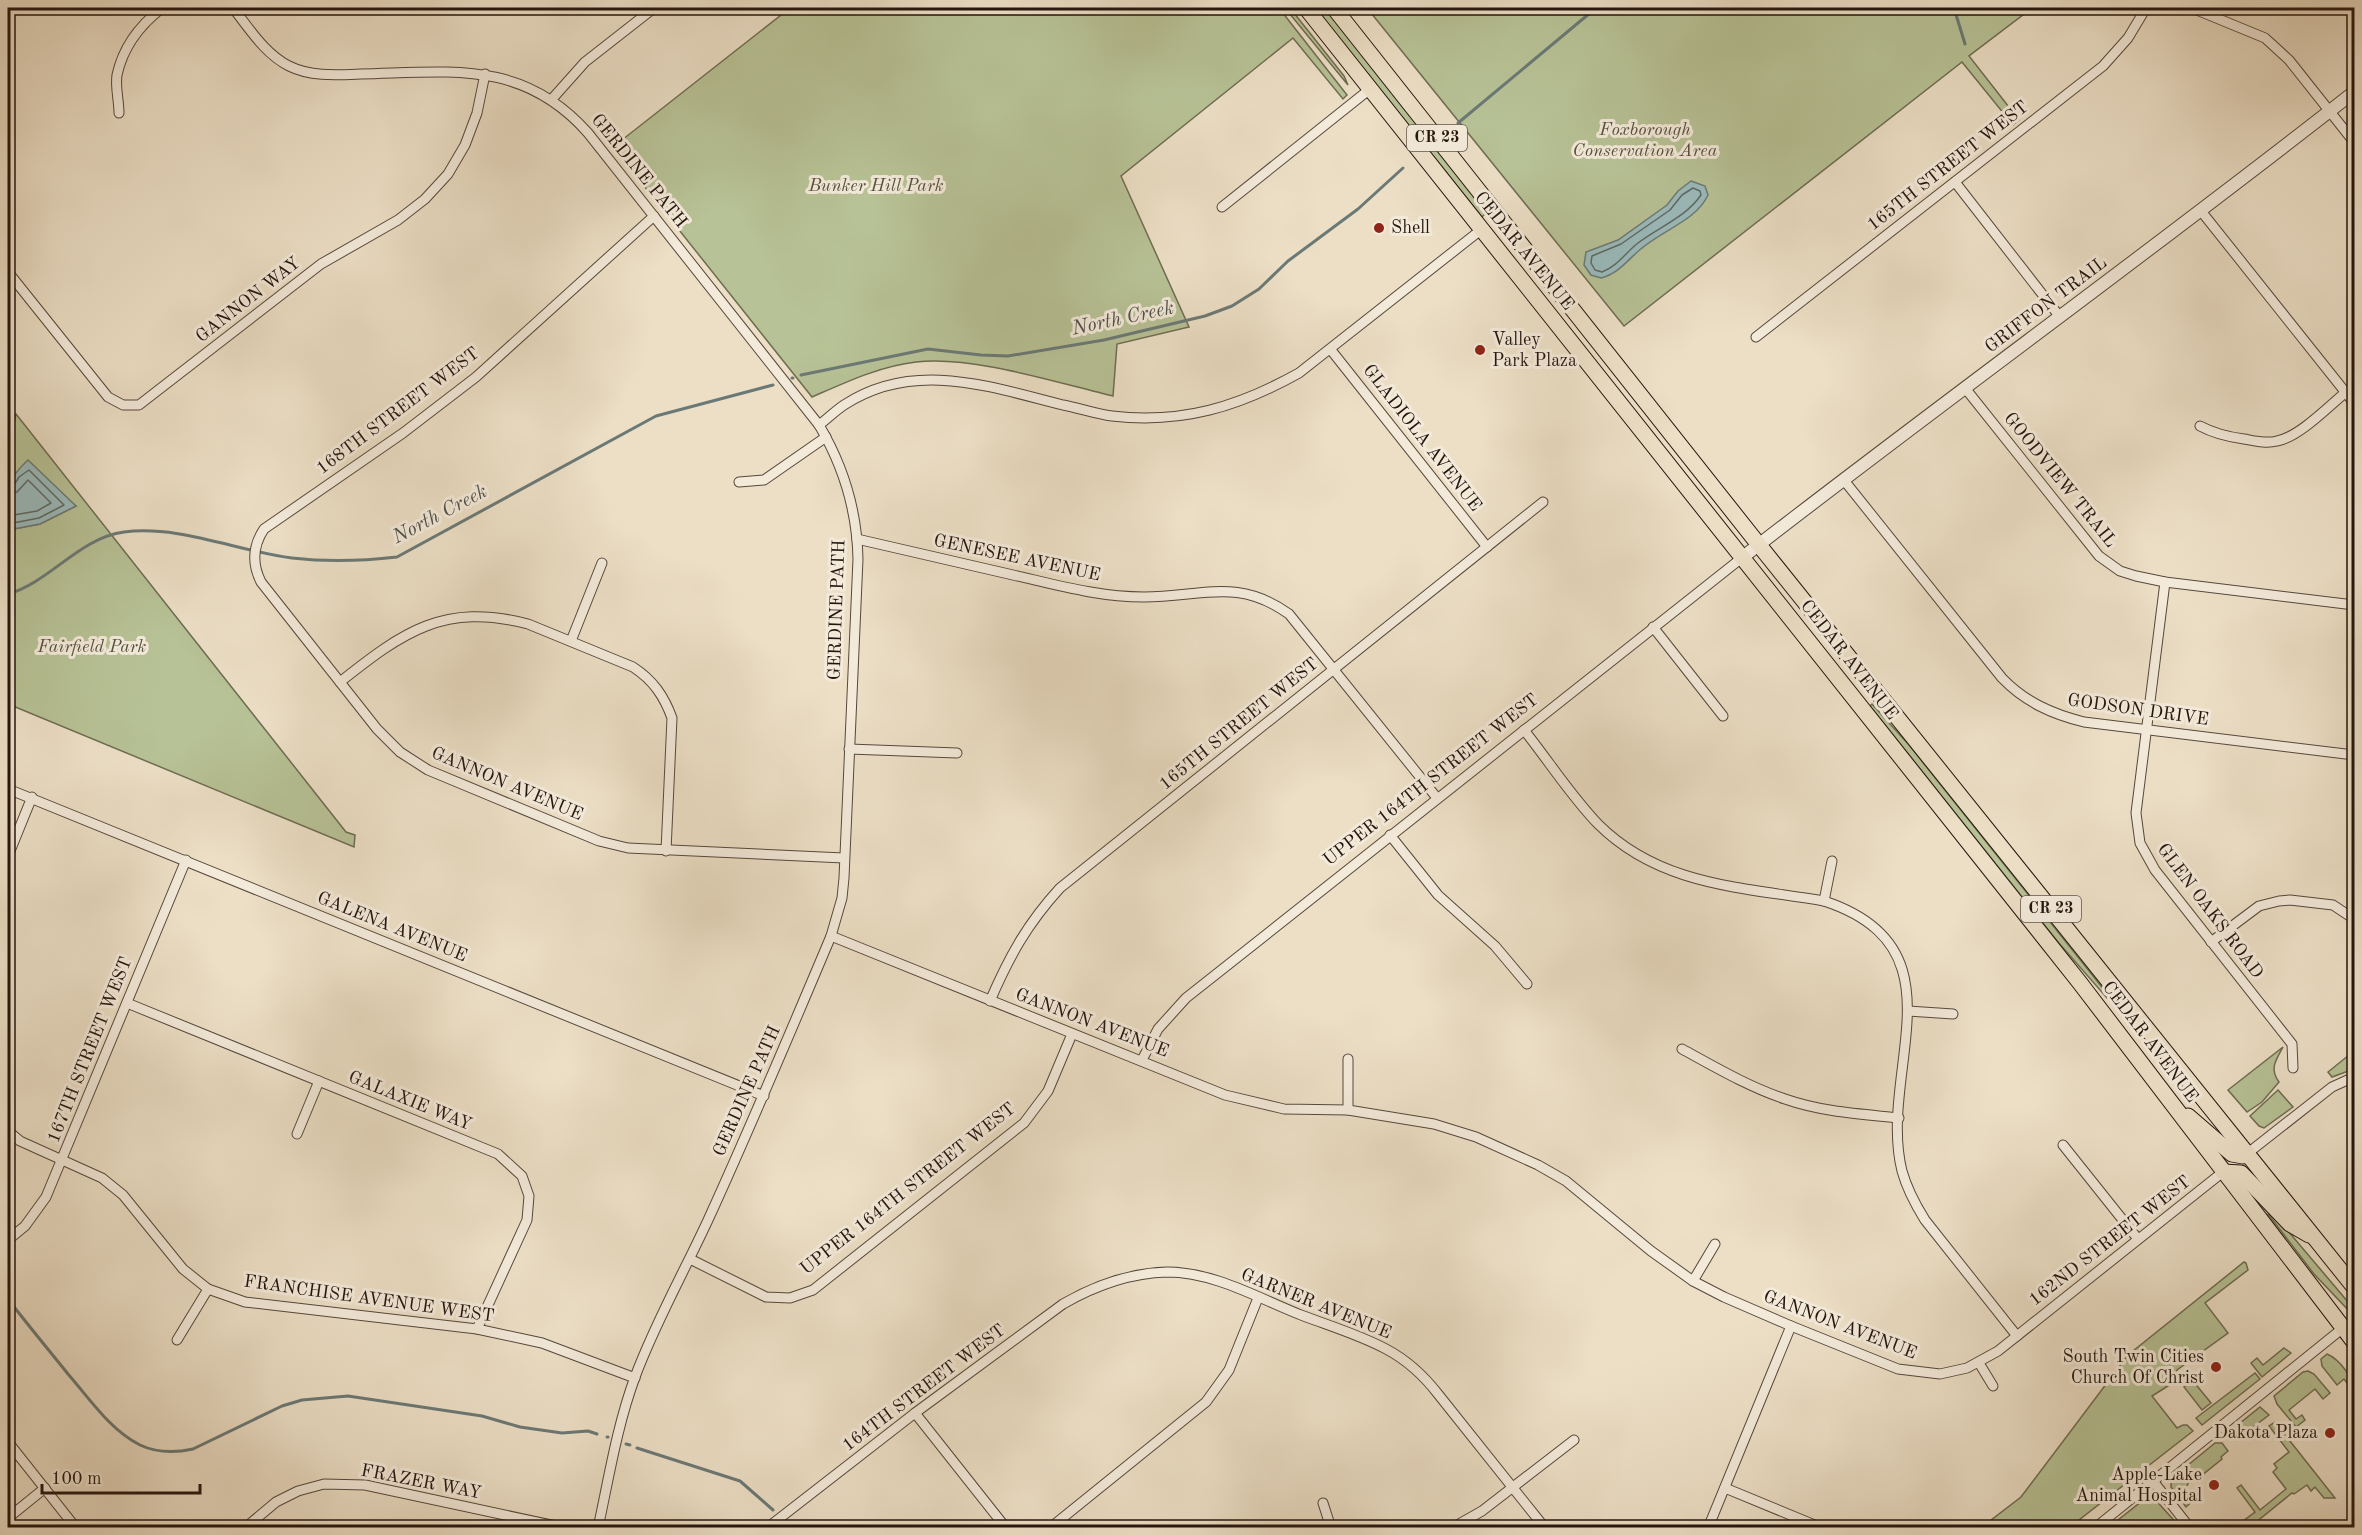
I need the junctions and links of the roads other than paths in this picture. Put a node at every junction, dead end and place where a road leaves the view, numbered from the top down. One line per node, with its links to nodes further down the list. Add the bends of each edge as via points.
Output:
1 (162, 8): 13 (street, via 142,24 126,50 117,76)
2 (233, 8): 8 (street, GERDINE PATH, via 276,59 306,71 326,75)
3 (654, 8): 11 (street, via 585,62)
4 (1306, 8): 9 (main road, CEDAR AVENUE / CR 23)
5 (1334, 8): 20 (main road, CEDAR AVENUE / CR 23)
6 (2146, 8): 15 (street, 165TH STREET WEST, via 2128,38 2103,66)
7 (2192, 8): 12 (street, via 2265,38 2289,60)
8 (485, 74): 11 (street, GERDINE PATH); 21 (street, GANNON WAY, via 465,145 448,174 425,199 398,220 321,264 139,405 123,405 108,397)
9 (1370, 89): 16 (street); 19 (main road, CEDAR AVENUE / CR 23)
10 (2355, 92): 12 (street, GRIFFON TRAIL)
11 (552, 99): 18 (street, GERDINE PATH, via 583,127)
12 (2330, 111): 14 (street); 17 (street, GRIFFON TRAIL)
13 (119, 113)
14 (2355, 142)
15 (1955, 182): 22 (street); 23 (street, 165TH STREET WEST)
16 (1222, 207)
17 (2201, 212): 22 (street, GRIFFON TRAIL); 26 (street)
18 (654, 216): 28 (street, GERDINE PATH); 38 (street, 168TH STREET WEST, via 476,377 403,433 271,523 258,538)
19 (1482, 229): 20 (main road, via 1507,240); 24 (street); 37 (main road, CEDAR AVENUE / CR 23)
20 (1540, 268): 35 (main road, CEDAR AVENUE / CR 23)
21 (8, 272)
22 (2060, 317): 25 (street, GRIFFON TRAIL)
23 (1756, 337)
24 (1330, 350): 28 (street, via 1265,392 1187,416 1111,416 967,382 927,378 870,392); 36 (street, GLADIOLA AVENUE)
25 (1965, 388): 31 (street, GRIFFON TRAIL); 40 (street, GOODVIEW TRAIL, via 2099,556 2120,571)
26 (2346, 392): 27 (street); 29 (street, via 2298,431 2278,441 2238,438)
27 (2355, 403)
28 (819, 425): 30 (street, GERDINE PATH)
29 (2200, 426)
30 (826, 437): 32 (street, via 764,480); 34 (street, GERDINE PATH, via 847,483)
31 (1843, 478): 35 (street, GRIFFON TRAIL); 47 (street, GODSON DRIVE, via 2016,692 2061,717)
32 (739, 482)
33 (1543, 502): 36 (street, 165TH STREET WEST)
34 (857, 539): 44 (street, GENESEE AVENUE, via 1088,593 1144,597 1227,591 1253,594 1289,614); 49 (street, GERDINE PATH)
35 (1759, 545): 37 (street, UPPER 164TH STREET WEST); 84 (main road, CEDAR AVENUE / CR 23)
36 (1487, 547): 44 (street, 165TH STREET WEST)
37 (1743, 557): 42 (street, UPPER 164TH STREET WEST); 78 (main road, CEDAR AVENUE / CR 23)
38 (254, 563): 45 (street, GANNON AVENUE, via 261,582)
39 (602, 563): 43 (street)
40 (2165, 582): 41 (street, GOODVIEW TRAIL); 47 (street, GLEN OAKS ROAD)
41 (2355, 605)
42 (1653, 627): 46 (street); 48 (street, UPPER 164TH STREET WEST)
43 (571, 640): 45 (street, via 510,620 468,616 444,620 393,641); 56 (street, via 633,667 647,676 666,701 672,718)
44 (1334, 669): 54 (street, GENESEE AVENUE); 66 (street, 165TH STREET WEST, via 1060,888 1019,939)
45 (340, 682): 56 (street, GANNON AVENUE, via 390,742 428,770 599,840 628,848)
46 (1723, 716)
47 (2146, 729): 51 (street, GODSON DRIVE); 64 (street, GLEN OAKS ROAD, via 2136,813 2140,843 2155,870)
48 (1524, 730): 54 (street, UPPER 164TH STREET WEST); 61 (street, via 1596,822 1640,857 1692,879)
49 (849, 749): 50 (street); 58 (street, GERDINE PATH)
50 (957, 753)
51 (2355, 755)
52 (8, 789): 53 (street, GALENA AVENUE)
53 (32, 797): 57 (street); 59 (street, GALENA AVENUE)
54 (1437, 798): 55 (street, UPPER 164TH STREET WEST)
55 (1390, 835): 65 (street, via 1438,895 1495,946); 73 (street, UPPER 164TH STREET WEST, via 1186,998 1158,1029)
56 (666, 851): 58 (street, GANNON AVENUE)
57 (8, 856)
58 (844, 858): 63 (street, GERDINE PATH, via 842,898)
59 (186, 860): 67 (street, 167TH STREET WEST); 77 (street, GALENA AVENUE)
60 (1832, 861): 61 (street)
61 (1824, 901): 68 (street, via 1859,917 1885,939 1901,964)
62 (2355, 919): 64 (street, via 2333,905 2279,901 2259,906)
63 (831, 936): 66 (street, GANNON AVENUE); 77 (street, GERDINE PATH)
64 (2211, 942): 74 (street, GLEN OAKS ROAD, via 2292,1044)
65 (1527, 984)
66 (990, 1001): 70 (street, GANNON AVENUE)
67 (127, 1003): 76 (street, GALAXIE WAY); 85 (street, 167TH STREET WEST)
68 (1908, 1011): 69 (street); 80 (street)
69 (1953, 1014)
70 (1072, 1034): 73 (street, GANNON AVENUE); 91 (street, UPPER 164TH STREET WEST, via 1048,1091 1024,1123 813,1290 790,1298 766,1297)
71 (1682, 1049): 80 (street, via 1735,1079 1786,1100 1840,1112)
72 (1348, 1059): 79 (street)
73 (1142, 1060): 79 (street, GANNON AVENUE, via 1252,1103 1284,1109)
74 (2293, 1068)
75 (2355, 1077): 84 (street, via 2332,1087)
76 (318, 1081): 82 (street); 99 (street, GALAXIE WAY, via 498,1154 522,1176 529,1196 527,1220)
77 (764, 1096): 91 (street, GERDINE PATH)
78 (2171, 1103): 84 (main road, via 2228,1152 2238,1156); 86 (main road, CEDAR AVENUE / CR 23)
79 (1348, 1110): 92 (street, GANNON AVENUE, via 1434,1124 1476,1137 1538,1165 1566,1181)
80 (1899, 1118): 100 (street, via 1902,1170 1914,1203)
81 (8, 1131): 85 (street, FRANCHISE AVENUE WEST, via 20,1142)
82 (297, 1134)
83 (2063, 1145): 87 (street)
84 (2248, 1153): 89 (main road, CEDAR AVENUE / CR 23)
85 (63, 1159): 88 (street, 167TH STREET WEST, via 46,1197 25,1226); 95 (street, FRANCHISE AVENUE WEST, via 102,1178 123,1195 183,1269)
86 (2223, 1172): 87 (street, 162ND STREET WEST); 89 (main road, via 2241,1173 2290,1224); 98 (main road, CEDAR AVENUE / CR 23)
87 (2138, 1239): 100 (street, 162ND STREET WEST)
88 (8, 1240)
89 (2316, 1240): 94 (main road, CEDAR AVENUE / CR 23)
90 (1715, 1244): 92 (street)
91 (690, 1260): 104 (street, GERDINE PATH)
92 (1693, 1281): 97 (street, GANNON AVENUE)
93 (1105, 1283): 96 (street, GARNER AVENUE, via 1141,1274 1188,1274 1206,1276); 106 (street, 164TH STREET WEST, via 1063,1304)
94 (2355, 1287)
95 (208, 1289): 99 (street, FRANCHISE AVENUE WEST, via 245,1302); 101 (street)
96 (1258, 1298): 111 (street, GARNER AVENUE, via 1370,1342 1405,1362 1425,1378); 121 (street, via 1229,1370 1206,1402)
97 (1791, 1326): 103 (street, GANNON AVENUE, via 1911,1372 1940,1374); 112 (street)
98 (2343, 1328): 102 (main road, CEDAR AVENUE / CR 23); 109 (street)
99 (477, 1329): 104 (street, FRANCHISE AVENUE WEST, via 543,1343)
100 (2017, 1336): 103 (street, GANNON AVENUE)
101 (177, 1340)
102 (2355, 1342)
103 (1979, 1363): 105 (street)
104 (635, 1378): 118 (street, GERDINE PATH)
105 (1993, 1386)
106 (915, 1413): 119 (street, 164TH STREET WEST); 120 (street)
107 (1574, 1440): 111 (street)
108 (8, 1442): 110 (street)
109 (2153, 1481): 127 (street); 128 (street)
110 (45, 1488): 114 (street); 115 (street)
111 (1513, 1488): 123 (street); 124 (street, GARNER AVENUE)
112 (1725, 1488): 125 (street); 126 (street)
113 (1323, 1503): 122 (street)
114 (8, 1518)
115 (76, 1527)
116 (245, 1527): 117 (street, FRAZER WAY, via 276,1502 324,1484 365,1485)
117 (565, 1527)
118 (598, 1527)
119 (767, 1527)
120 (1006, 1527)
121 (1050, 1527)
122 (1331, 1527)
123 (1452, 1527)
124 (1545, 1527)
125 (1708, 1527)
126 (1822, 1527)
127 (2095, 1527)
128 (2190, 1527)

